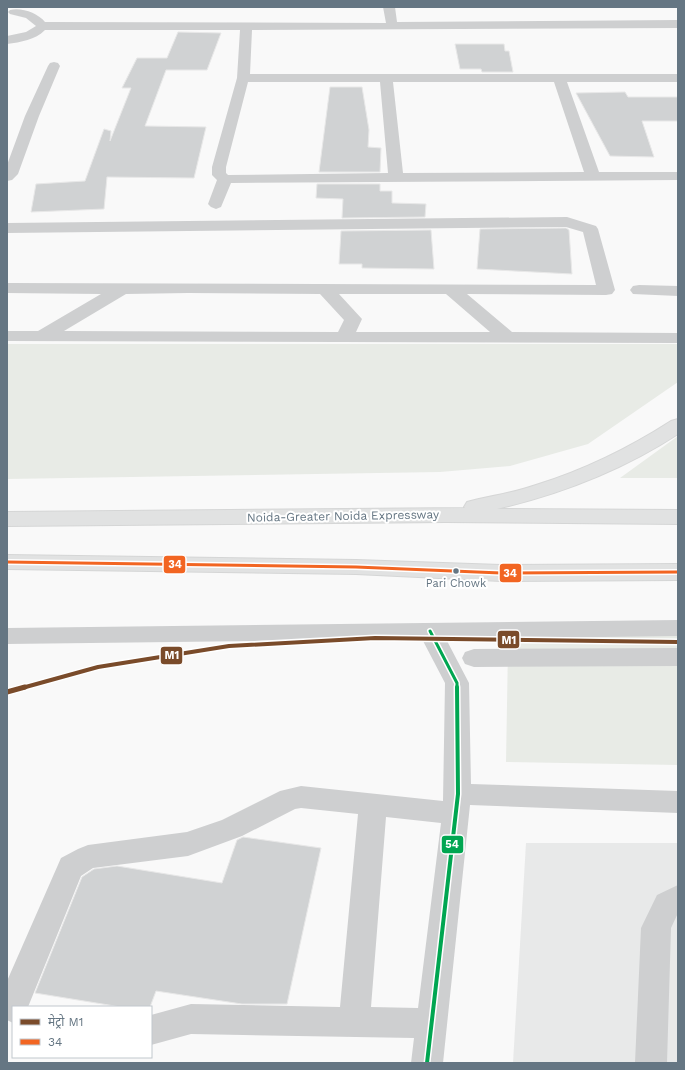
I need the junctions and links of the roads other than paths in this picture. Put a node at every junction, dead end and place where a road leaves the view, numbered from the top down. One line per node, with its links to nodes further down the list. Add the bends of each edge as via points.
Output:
1 (389, 7): 5 (street)
2 (15, 10): 3 (street); 4 (street, via 37,19)
3 (7, 25)
4 (42, 26): 7 (street); 8 (street, via 37,32)
5 (392, 26): 6 (street); 7 (street)
6 (677, 26)
7 (246, 27): 10 (street)
8 (7, 40)
9 (54, 66): 16 (street, via 11,174)
10 (243, 78): 11 (street); 17 (street, via 219,167 219,175)
11 (386, 78): 12 (street); 18 (street)
12 (559, 78): 13 (street); 14 (street)
13 (678, 78)
14 (593, 176): 15 (street); 18 (street)
15 (678, 176)
16 (7, 177)
17 (225, 179): 18 (street); 19 (street)
18 (396, 179)
19 (216, 204)
20 (7, 228): 24 (street, via 567,222 590,229 606,290)
21 (7, 288): 23 (street)
22 (325, 288): 23 (street); 24 (street); 29 (street, via 353,318)
23 (122, 289): 28 (street)
24 (450, 289): 30 (street)
25 (638, 290): 26 (street)
26 (678, 291)
27 (7, 336): 28 (street)
28 (43, 336): 29 (street)
29 (346, 337): 30 (street)
30 (508, 338): 31 (street)
31 (678, 338)
32 (678, 425): 33 (highway, via 602,468 558,485)
33 (446, 515): 34 (highway, Noida-Greater Noida Expressway); 35 (highway, Noida-Greater Noida Expressway)
34 (678, 517)
35 (7, 519)
36 (7, 562): 37 (highway, via 356,567 501,573)
37 (678, 572)
38 (678, 628): 39 (street)
39 (494, 630): 40 (street); 42 (street)
40 (430, 631): 41 (street); 44 (street)
41 (7, 636)
42 (474, 658): 43 (street); 44 (street)
43 (678, 658)
44 (457, 683): 47 (street)
45 (678, 802): 47 (street)
46 (373, 804): 47 (street); 49 (street, via 301,797 290,799 232,828 188,844 88,858 78,862 68,872); 50 (street)
47 (457, 804): 51 (street)
48 (678, 898): 54 (street, via 667,904 656,928)
49 (12, 1006)
50 (354, 1022): 51 (street); 52 (street, via 191,1020)
51 (431, 1023): 53 (street)
52 (152, 1030)
53 (427, 1063)
54 (651, 1063)

